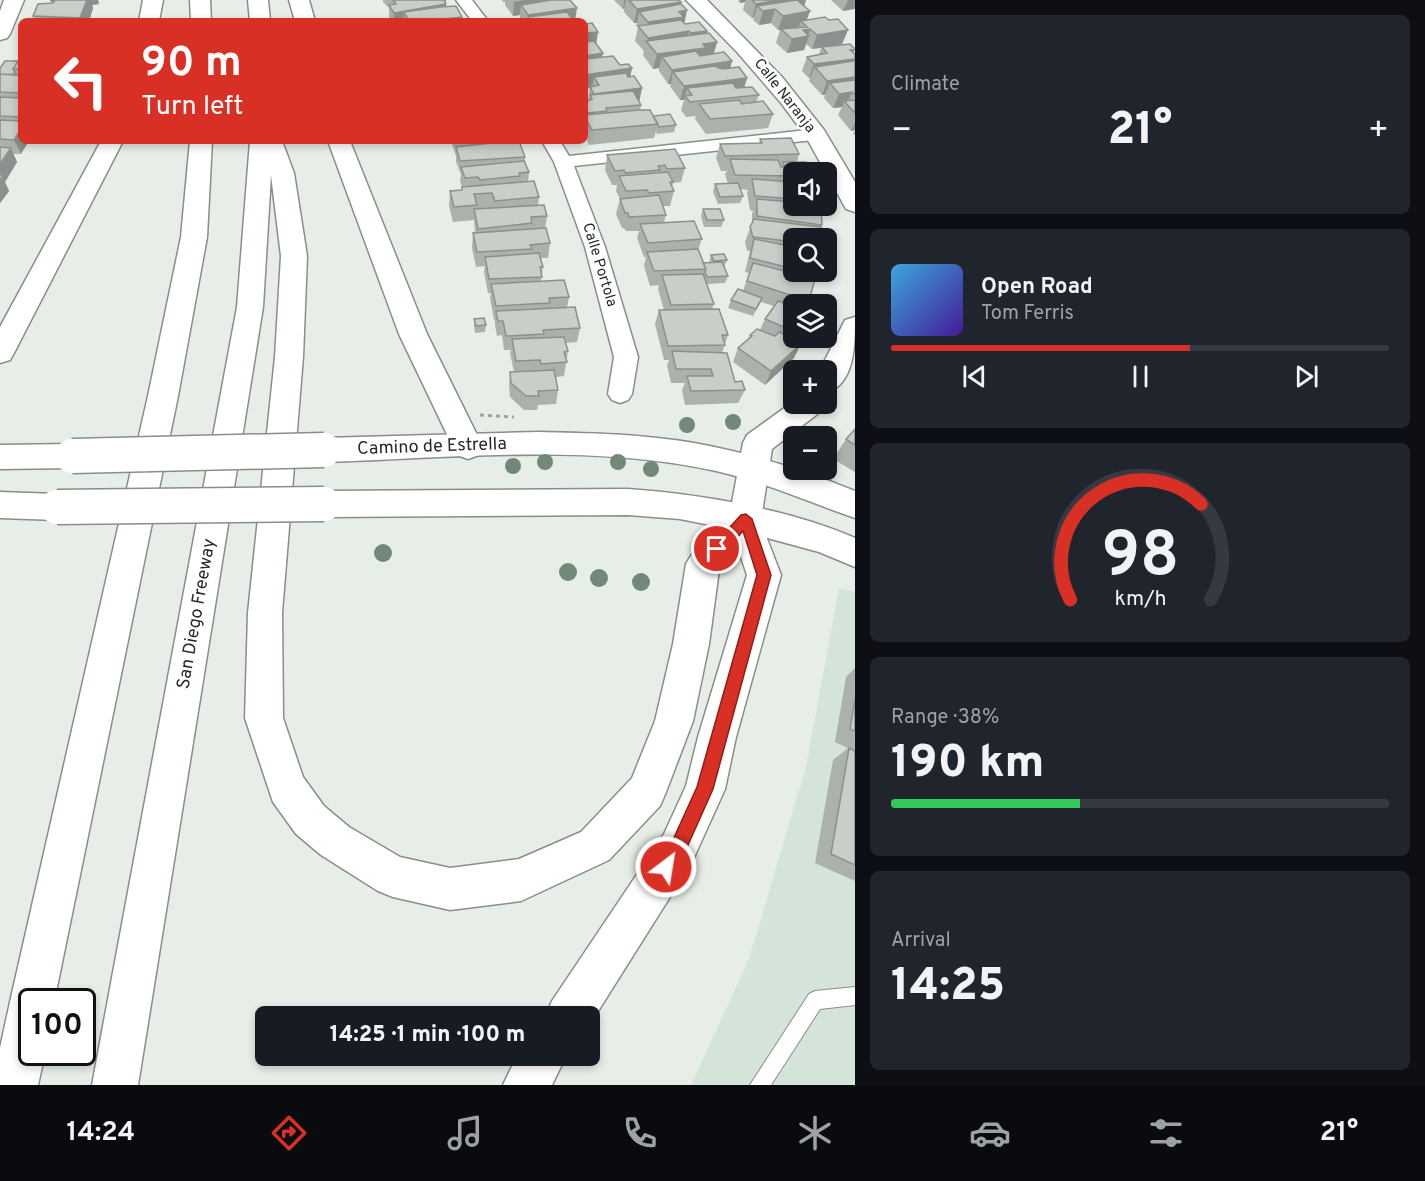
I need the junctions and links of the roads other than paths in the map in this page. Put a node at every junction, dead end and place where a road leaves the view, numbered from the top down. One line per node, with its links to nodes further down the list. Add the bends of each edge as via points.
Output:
1 (14, 0): 13 (main road)
2 (153, 0): 8 (main road)
3 (200, 0): 9 (main road)
4 (258, 0): 10 (main road)
5 (299, 0): 11 (main road)
6 (464, 0): 12 (street)
7 (696, 0): 14 (main road, Calle Naranja, via 775,81)
8 (150, 18)
9 (201, 18)
10 (260, 18)
11 (304, 18)
12 (478, 18)
13 (0, 34)
14 (816, 135): 21 (street); 22 (main road, Calle Naranja)
15 (110, 144): 24 (main road)
16 (201, 144): 35 (main road, via 194,237 164,396)
17 (261, 144): 41 (main road, San Diego Freeway, via 250,307)
18 (272, 144): 33 (main road, via 282,173 294,256 289,357 265,613 264,718 287,789 310,820 335,842 393,876 450,889 521,880 595,846 646,792 674,721 703,564)
19 (340, 144): 28 (main road, via 413,334)
20 (553, 144): 21 (street, Calle Portola)
21 (563, 162): 26 (street, Calle Portola, via 595,247 626,357)
22 (855, 204)
23 (855, 327): 25 (main road)
24 (0, 353)
25 (837, 369)
26 (620, 394)
27 (797, 414): 30 (main road, via 758,443)
28 (468, 447): 29 (main road, Camino de Estrella, bridge); 30 (main road, Camino de Estrella, via 535,444 668,451)
29 (0, 457)
30 (754, 469): 32 (main road, Camino de Estrella); 33 (main road)
31 (0, 505): 33 (main road, bridge, via 628,502 685,507)
32 (855, 505)
33 (746, 519): 34 (main road, via 826,540); 37 (main road, via 764,575 705,789 678,848)
34 (855, 553)
35 (35, 988)
36 (855, 996): 43 (lane, via 814,1000)
37 (575, 1006)
38 (19, 1066): 40 (main road)
39 (537, 1066): 42 (main road)
40 (15, 1085)
41 (115, 1085)
42 (526, 1085)
43 (760, 1085)

